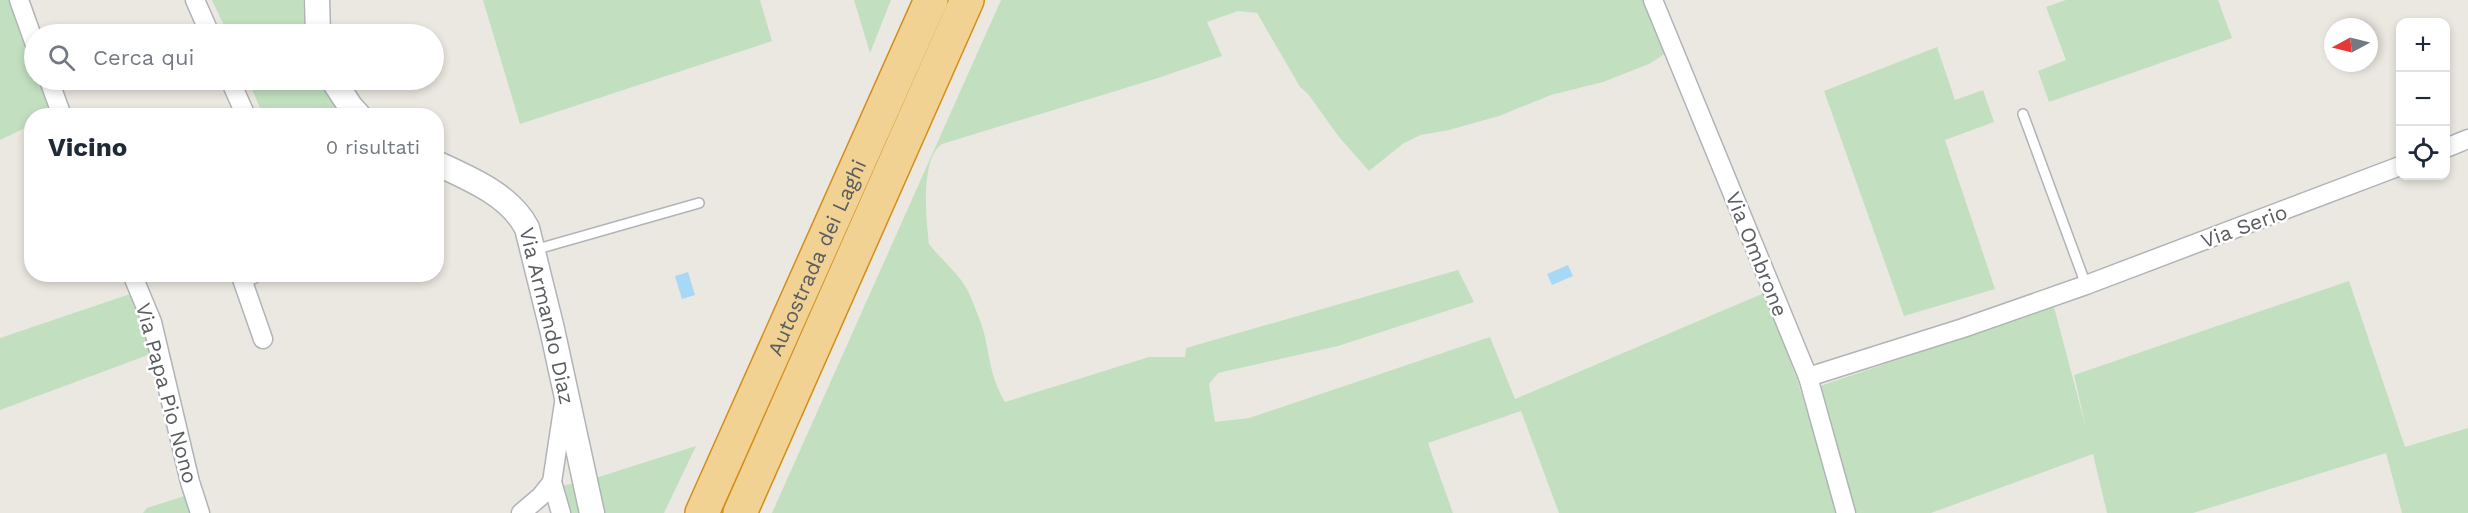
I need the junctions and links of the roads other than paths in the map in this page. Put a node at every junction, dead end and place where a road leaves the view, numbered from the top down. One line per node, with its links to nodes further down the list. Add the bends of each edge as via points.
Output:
1 (19, 0): 7 (street)
2 (195, 0): 8 (street)
3 (317, 0): 9 (street)
4 (931, 0): 34 (highway, Autostrada dei Laghi)
5 (967, 0): 35 (highway, Autostrada dei Laghi)
6 (1653, 0): 27 (street, Via Ombrone)
7 (28, 24)
8 (206, 24)
9 (318, 24)
10 (53, 90): 13 (street)
11 (234, 90): 14 (street)
12 (340, 90): 15 (street)
13 (59, 108)
14 (242, 108)
15 (352, 108)
16 (2023, 114): 25 (lane)
17 (2468, 139): 18 (street)
18 (2450, 146)
19 (444, 167): 22 (street, Via Armando Diaz, via 508,203 524,222)
20 (2396, 168): 25 (street, Via Serio)
21 (699, 203): 22 (lane)
22 (534, 250): 28 (street, Via Armando Diaz)
23 (135, 282): 30 (street, Via Papa Pio Nono, via 152,322)
24 (243, 282): 26 (street)
25 (2086, 285): 27 (street, Via Serio)
26 (263, 339)
27 (1808, 377): 36 (street, Via Ombrone)
28 (566, 389): 29 (street); 33 (street, Via Armando Diaz)
29 (552, 482): 31 (street); 32 (street)
30 (200, 513)
31 (521, 513)
32 (561, 513)
33 (592, 513)
34 (702, 513)
35 (740, 513)
36 (1845, 513)

